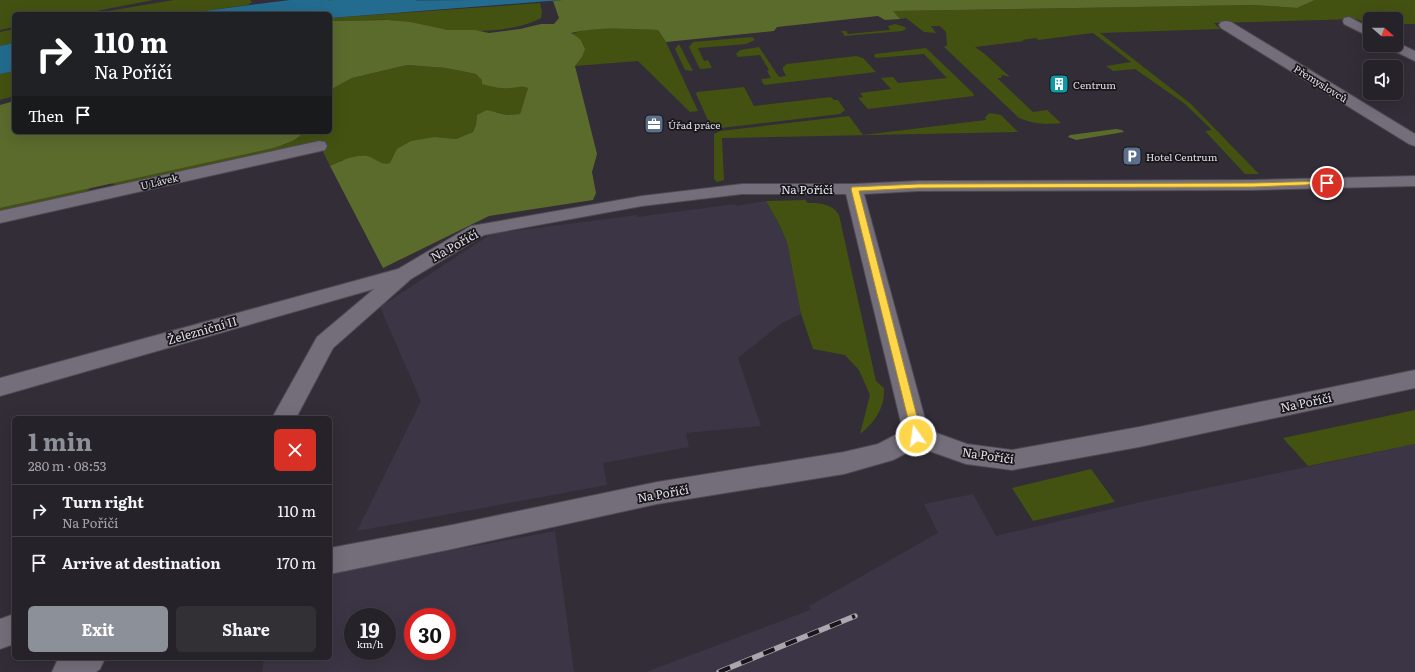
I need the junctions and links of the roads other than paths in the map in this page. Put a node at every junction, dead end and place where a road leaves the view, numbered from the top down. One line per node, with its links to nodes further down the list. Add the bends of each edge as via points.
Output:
1 (1349, 21): 3 (street)
2 (1226, 25): 6 (street, Přemyslovců)
3 (1363, 29)
4 (1403, 50): 5 (street)
5 (1415, 57)
6 (1415, 141)
7 (319, 146): 10 (street, U Lávek)
8 (1415, 181): 9 (street, Na Poříčí, via 1245,185 918,186)
9 (854, 189): 11 (street, Na Poříčí, via 742,189 605,207 478,230); 15 (street)
10 (0, 217)
11 (404, 274): 13 (street, Železniční II); 14 (street, Na Poříčí, via 325,343)
12 (1415, 379): 15 (street, Na Poříčí, via 1139,437 1012,460 966,454)
13 (0, 387)
14 (285, 416)
15 (916, 436): 16 (street, Na Poříčí, via 884,454 844,463 656,493)
16 (332, 561)
17 (12, 629): 18 (street)
18 (0, 634)
19 (86, 660): 20 (street)
20 (68, 672)

